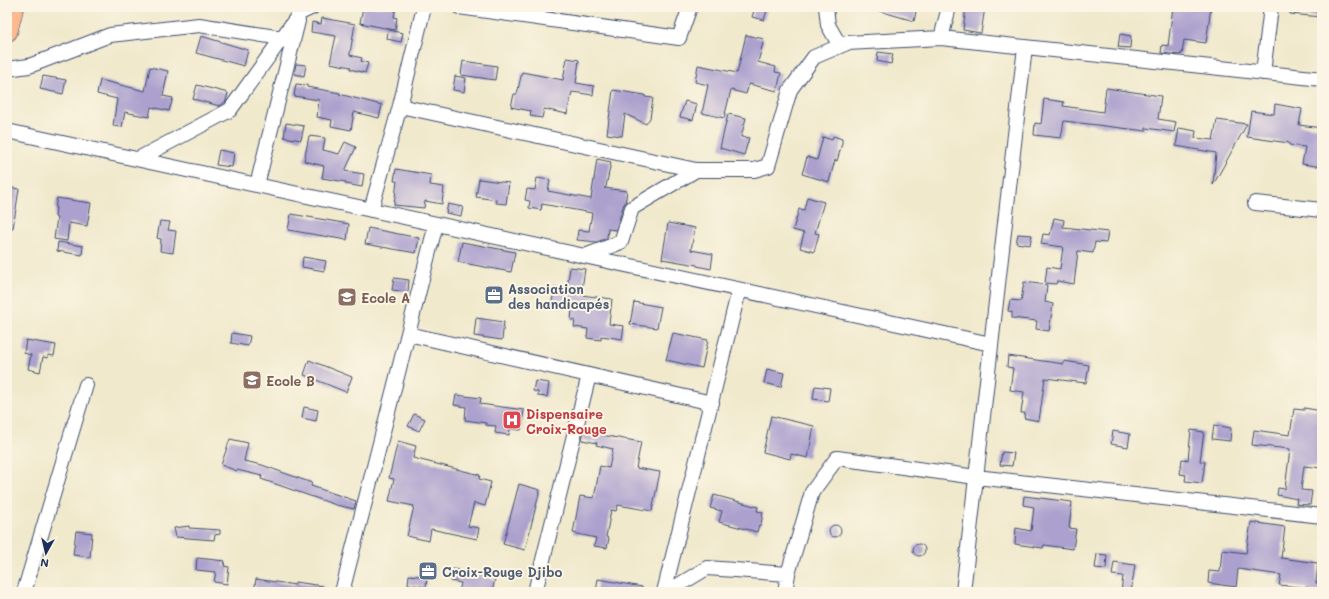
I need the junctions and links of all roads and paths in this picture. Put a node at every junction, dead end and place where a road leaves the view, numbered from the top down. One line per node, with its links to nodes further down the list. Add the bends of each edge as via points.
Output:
1 (13, 7): 9 (main road)
2 (424, 7): 17 (street)
3 (459, 7): 4 (street, via 679,38)
4 (690, 7)
5 (826, 7): 12 (street, via 828,25)
6 (949, 7): 11 (street)
7 (1271, 7): 15 (street)
8 (305, 9): 10 (street); 21 (street)
9 (7, 31)
10 (282, 38): 14 (street, via 199,25 110,36 29,66); 19 (street, via 230,110)
11 (941, 38): 12 (street, via 847,43); 13 (street)
12 (840, 46): 20 (street, via 814,58 790,90 768,166 754,170)
13 (1025, 47): 15 (street); 29 (street)
14 (7, 69)
15 (1263, 72): 16 (street)
16 (1322, 79)
17 (400, 106): 20 (street); 23 (street)
18 (7, 131): 19 (street)
19 (138, 159): 21 (street)
20 (696, 170): 26 (street, via 632,208 621,242)
21 (257, 185): 23 (street)
22 (1255, 203): 24 (street)
23 (372, 210): 25 (street)
24 (1322, 210)
25 (436, 224): 26 (street); 28 (street)
26 (585, 256): 27 (street)
27 (739, 290): 29 (street); 32 (street)
28 (408, 334): 30 (street); 37 (street)
29 (991, 344): 33 (street)
30 (589, 375): 32 (street); 38 (street)
31 (86, 385): 36 (street)
32 (712, 403): 39 (street)
33 (976, 477): 34 (street); 35 (street, via 837,458 812,492); 41 (street)
34 (1322, 516)
35 (788, 574): 39 (street, via 706,568); 40 (street)
36 (24, 592)
37 (342, 592)
38 (535, 592)
39 (666, 592)
40 (785, 592)
41 (963, 592)

